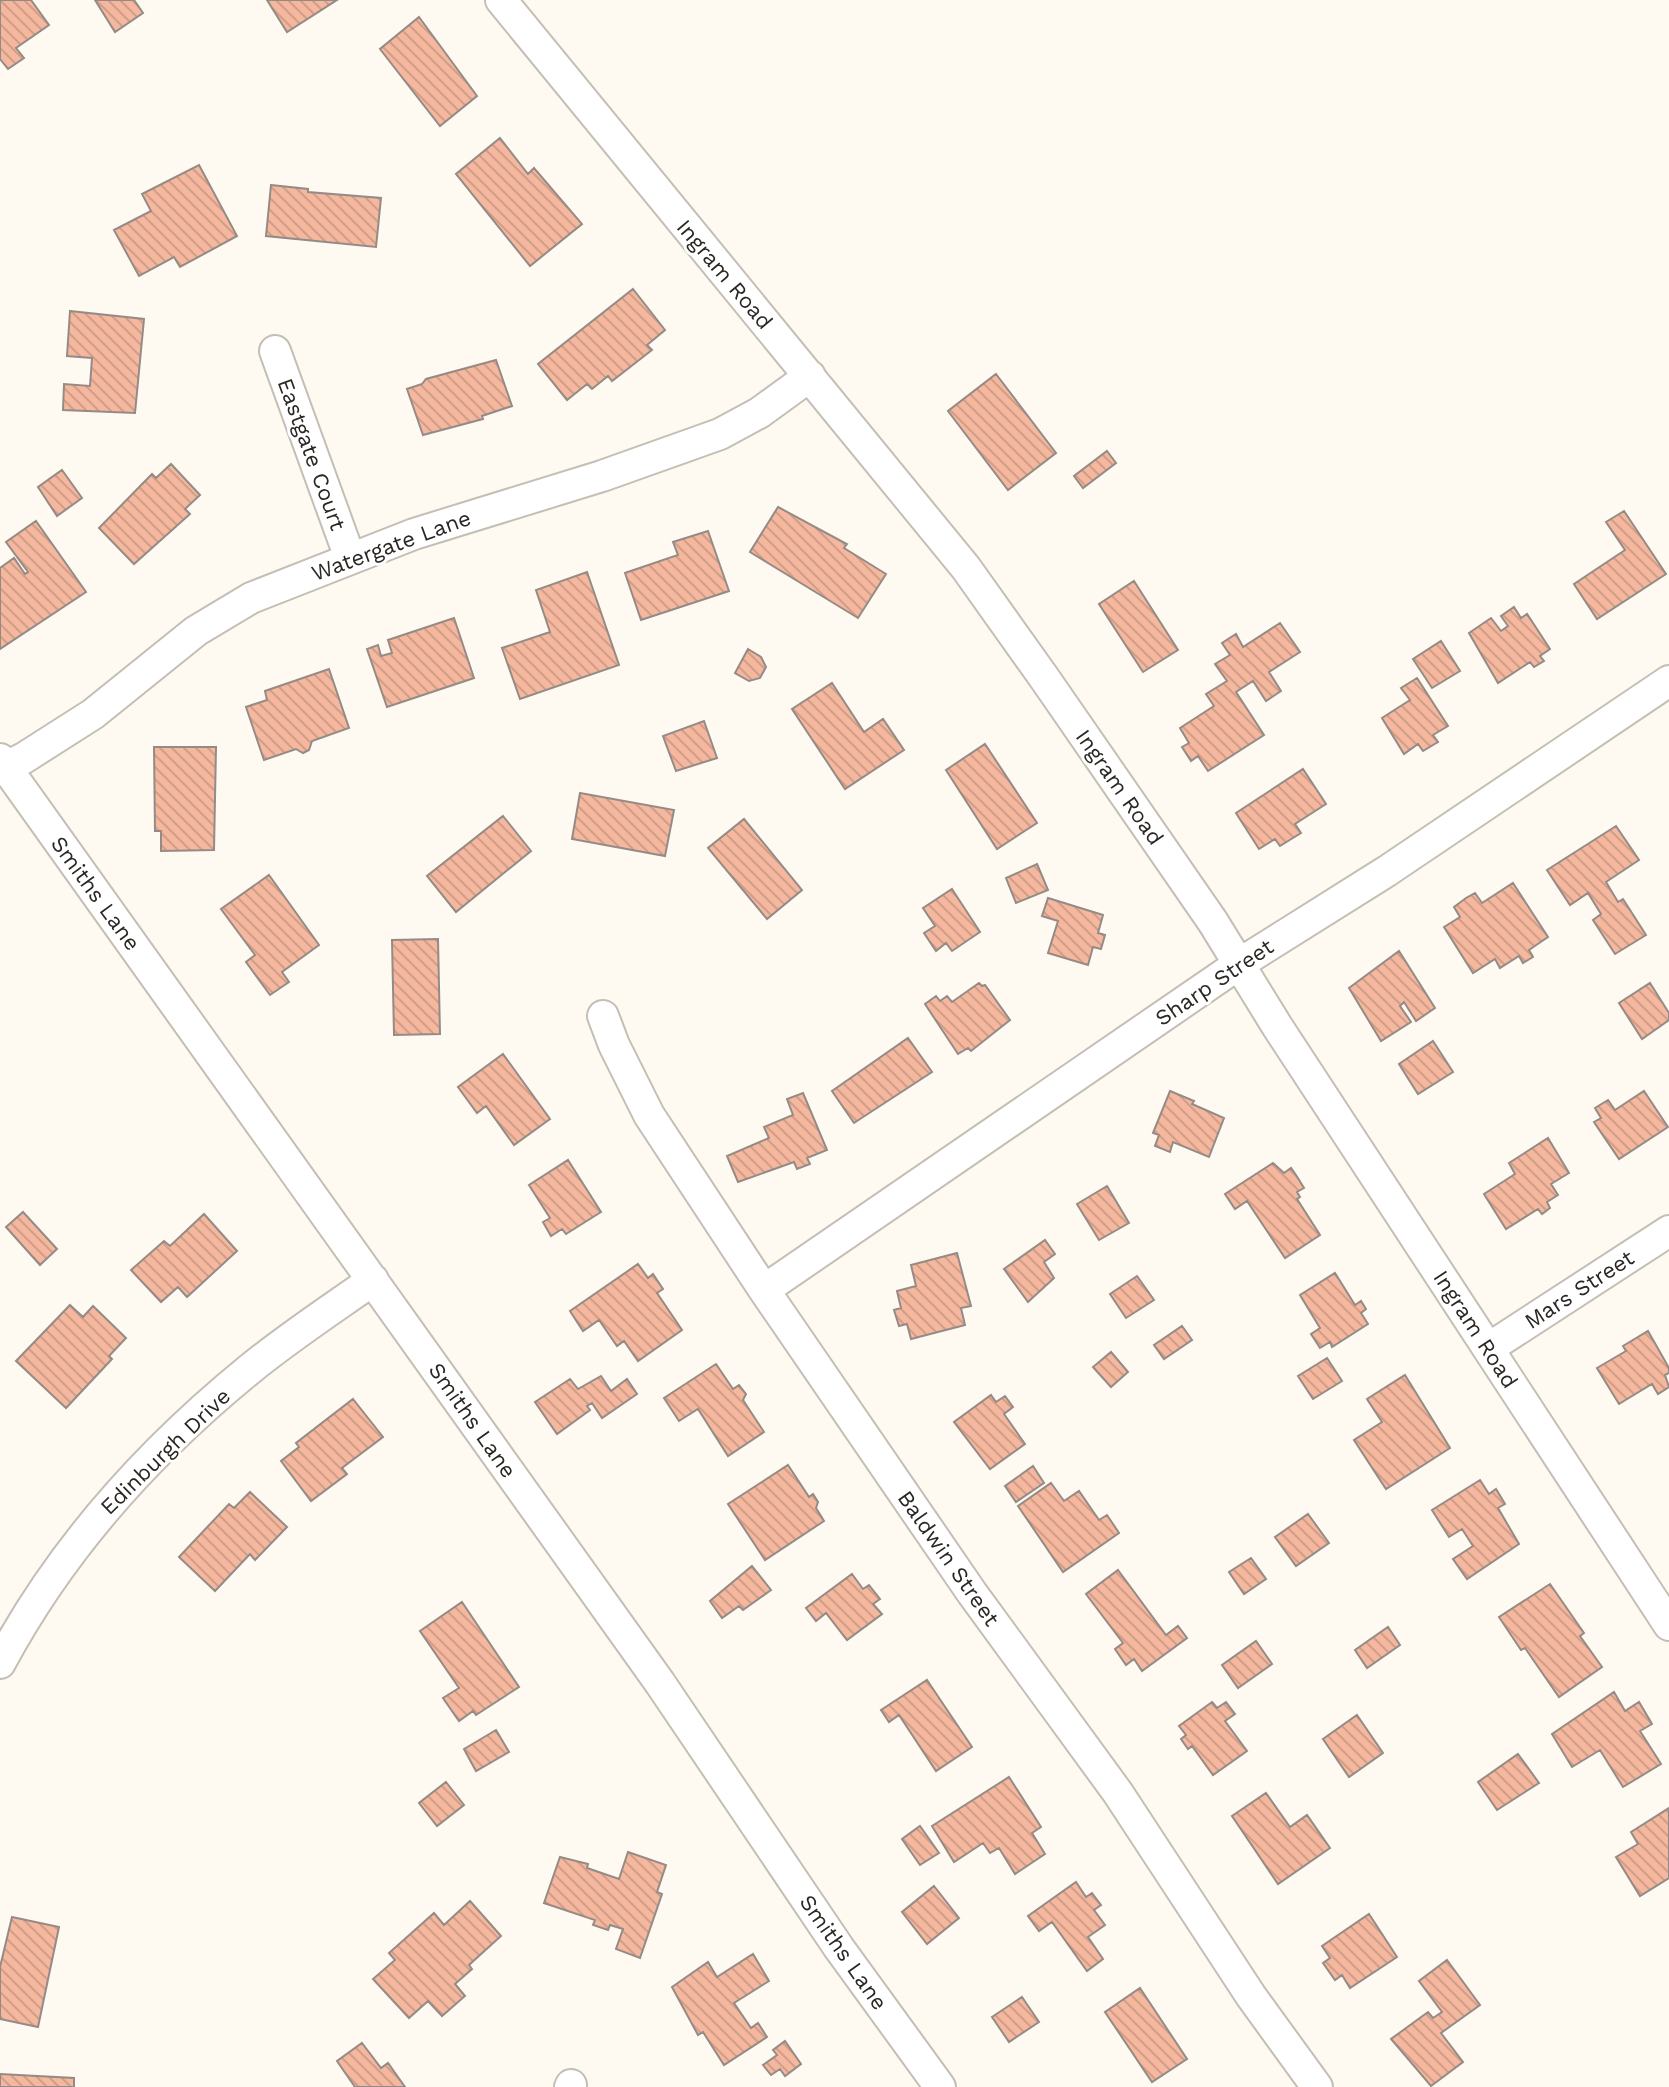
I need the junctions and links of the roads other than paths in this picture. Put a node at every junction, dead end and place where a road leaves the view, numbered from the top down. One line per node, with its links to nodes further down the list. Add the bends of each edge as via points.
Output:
1 (501, 0): 3 (street, Ingram Road)
2 (275, 351): 4 (street, Eastgate Court)
3 (810, 376): 4 (street, Watergate Lane, via 720,434); 7 (street, Ingram Road, via 966,568)
4 (350, 558): 6 (street, Watergate Lane, via 251,598 210,622 93,714 24,758)
5 (1669, 681): 7 (street, Sharp Street)
6 (2, 765): 10 (street, Smiths Lane)
7 (1239, 964): 11 (street, Sharp Street); 12 (street, Ingram Road)
8 (603, 1016): 11 (street, Baldwin Street, via 649,1115)
9 (1669, 1231): 12 (street, Mars Street)
10 (373, 1280): 14 (street, Edinburgh Drive, via 261,1361 167,1442 106,1505 67,1556); 15 (street, Smiths Lane)
11 (764, 1290): 16 (street, Baldwin Street, via 972,1593 1118,1793)
12 (1489, 1348): 13 (street, Ingram Road)
13 (1669, 1625)
14 (0, 1663)
15 (940, 2087)
16 (1317, 2087)

